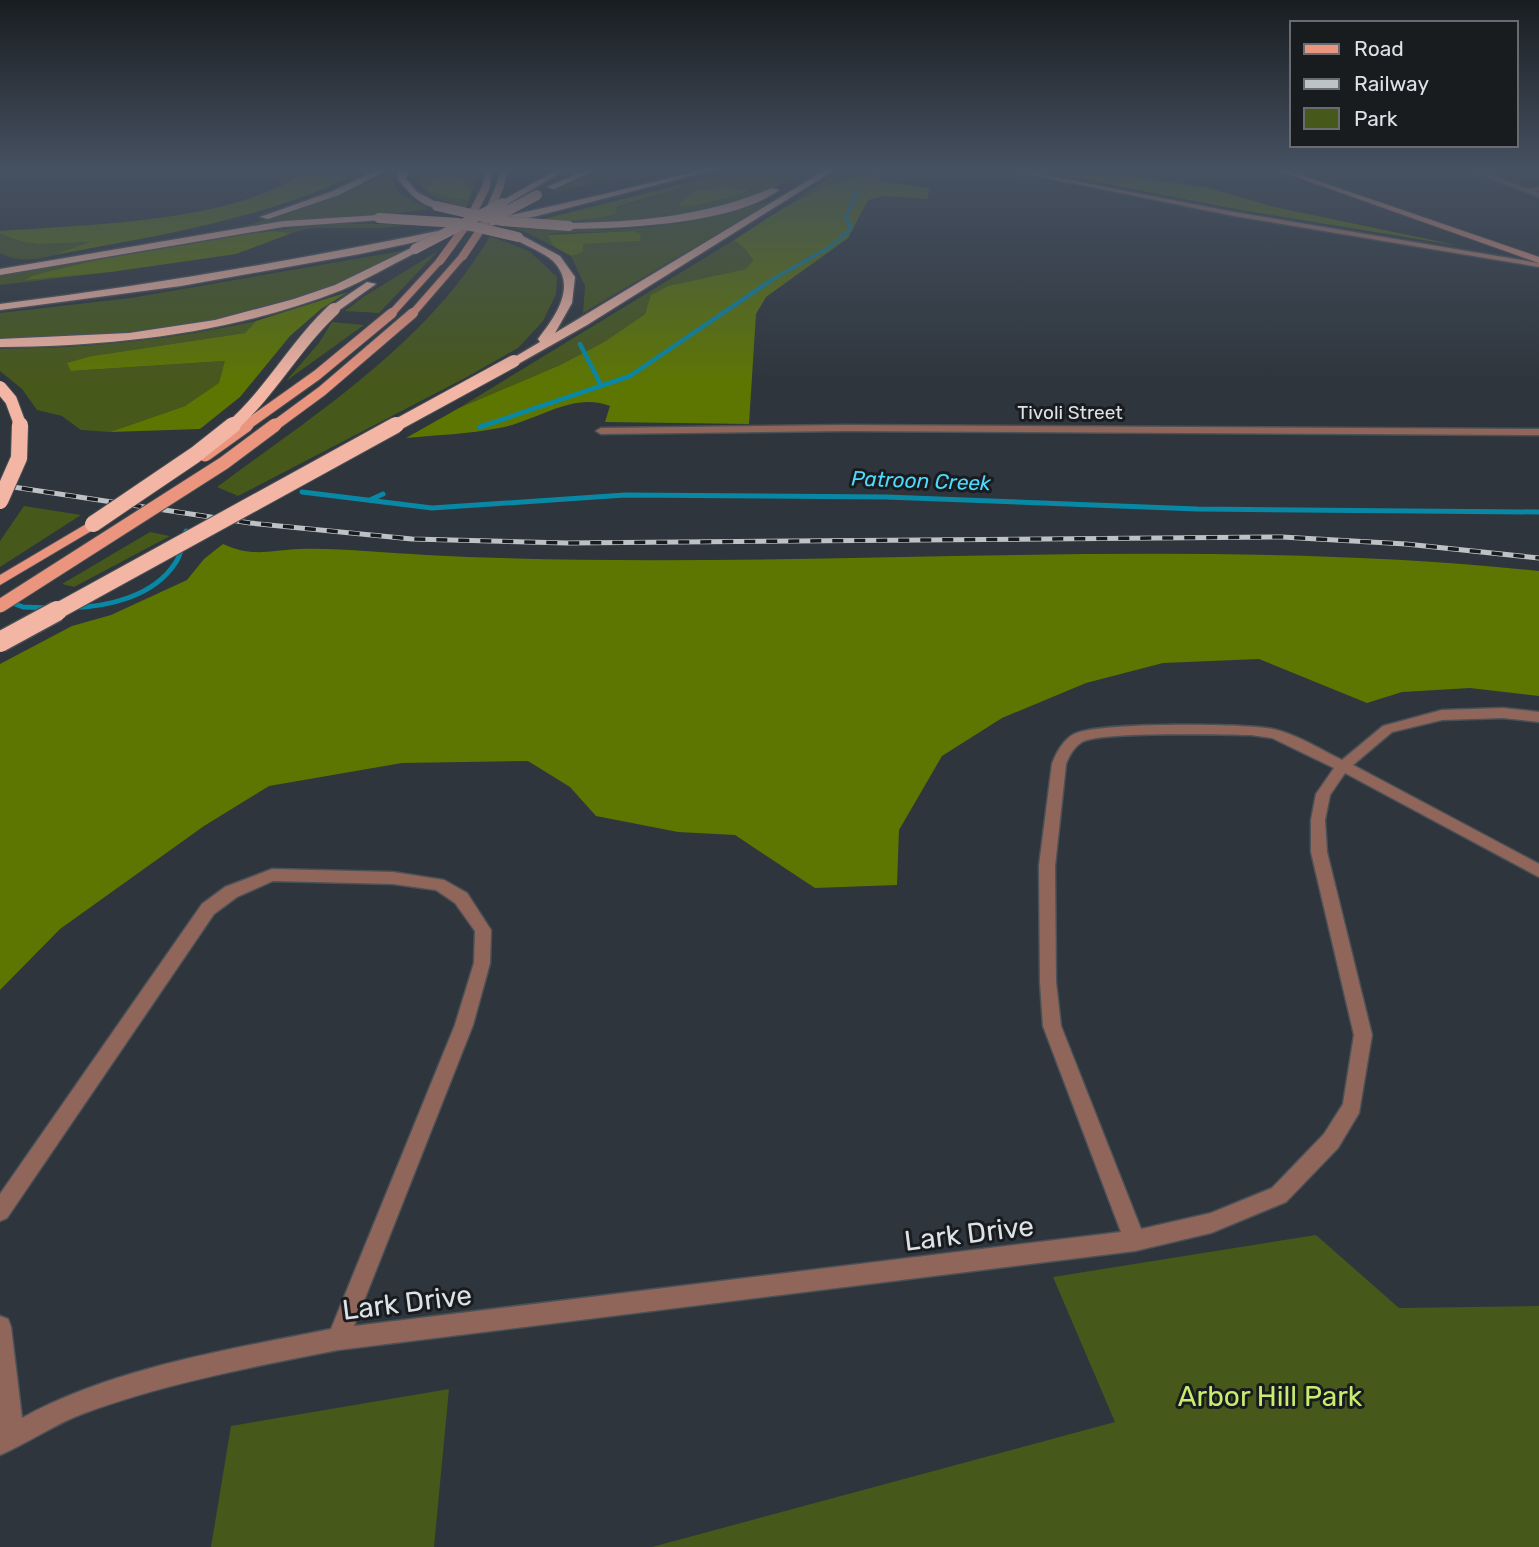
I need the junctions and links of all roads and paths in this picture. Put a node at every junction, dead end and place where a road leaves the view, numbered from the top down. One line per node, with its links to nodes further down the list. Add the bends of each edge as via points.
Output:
1 (161, 241): 15 (highway)
2 (182, 241): 15 (highway, bridge)
3 (346, 241): 13 (highway)
4 (411, 241): 18 (highway, via 201,280)
5 (430, 241): 19 (highway, bridge, via 338,287 227,320 112,339)
6 (450, 241): 25 (highway, bridge, via 334,309 240,419)
7 (454, 241): 25 (main road, bridge, via 391,313 339,358 179,473)
8 (473, 241): 27 (main road, bridge, via 413,313 322,391 223,463)
9 (526, 241): 20 (highway, bridge, via 556,258 570,284 557,325)
10 (714, 241): 20 (highway)
11 (1397, 241): 16 (main road)
12 (1485, 241): 14 (main road)
13 (296, 251)
14 (1539, 260)
15 (55, 263): 17 (highway)
16 (1539, 265)
17 (0, 272)
18 (0, 307)
19 (0, 343)
20 (514, 361): 28 (highway, bridge)
21 (0, 387): 24 (highway, bridge, via 19,415 23,439 16,471)
22 (601, 431): 23 (street, Tivoli Street)
23 (1539, 432)
24 (0, 501)
25 (93, 524): 26 (main road)
26 (0, 581)
27 (0, 606)
28 (0, 642)
29 (1539, 717): 30 (street, Lark Drive, via 1442,715 1388,729)
30 (1343, 766): 31 (street); 33 (street, Lark Drive, via 1323,794 1318,820 1319,852 1363,1035 1352,1107 1331,1141 1279,1195 1211,1223); 33 (street, via 1275,734 1251,730 1111,732 1078,738 1063,752 1047,866 1052,1026)
31 (1539, 871)
32 (0, 1211): 35 (street, via 208,909 232,892 272,875 393,878 439,884 461,898 482,930 482,963 464,1025)
33 (1135, 1241): 35 (street, Lark Drive)
34 (0, 1327): 36 (street)
35 (338, 1339): 36 (street, Lark Drive, via 240,1358 109,1393)
36 (6, 1439)

